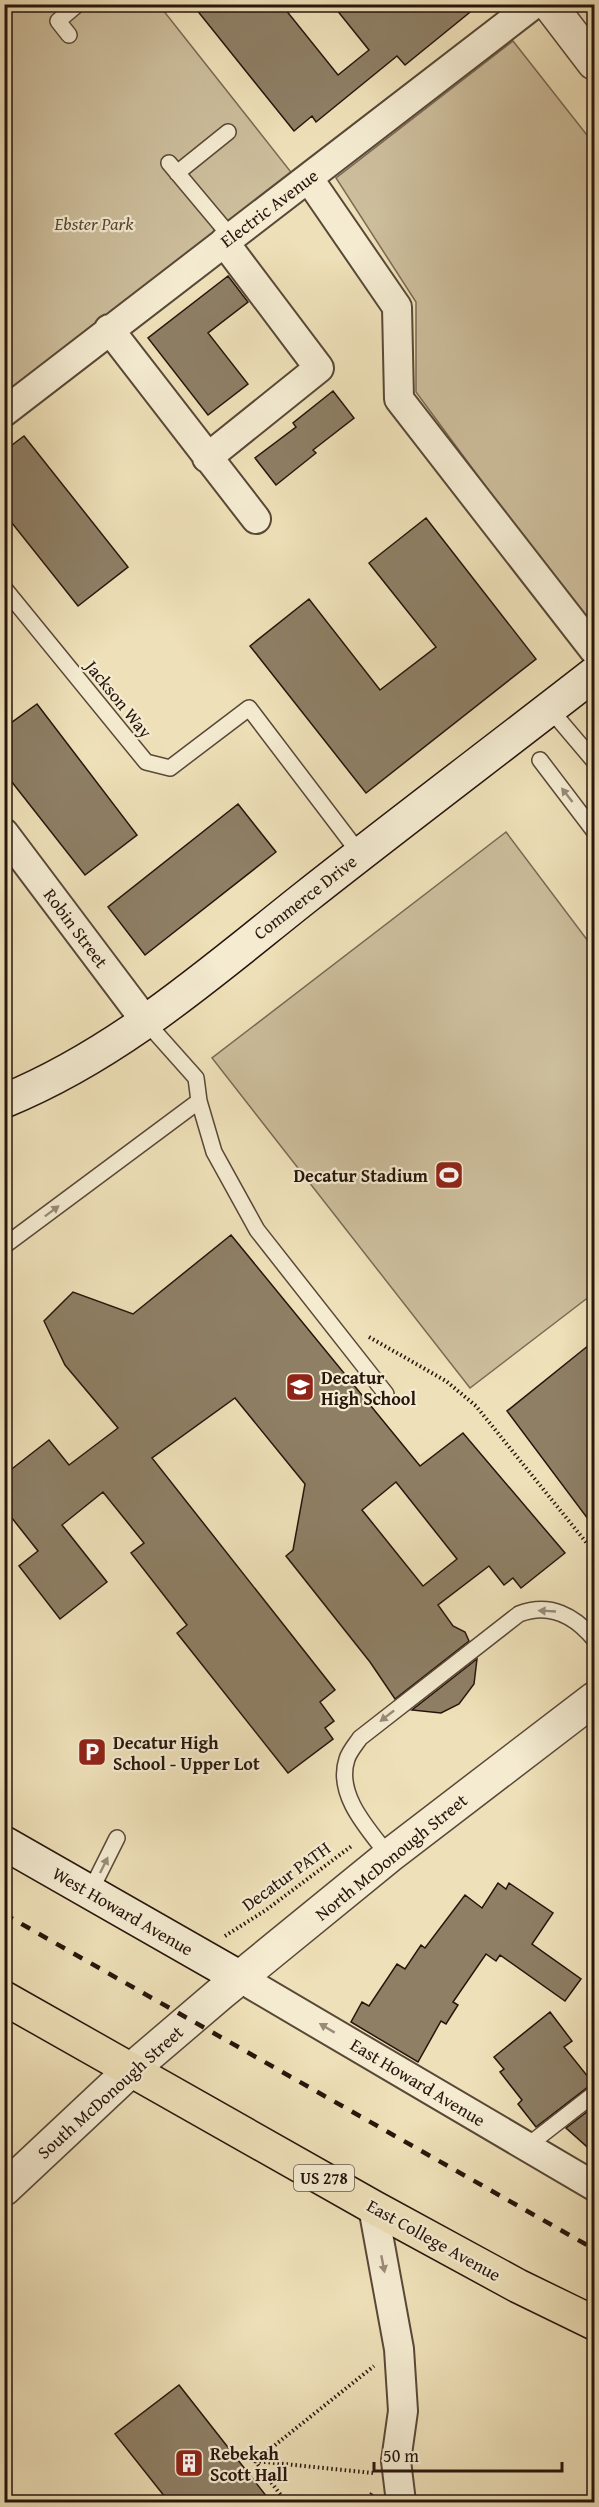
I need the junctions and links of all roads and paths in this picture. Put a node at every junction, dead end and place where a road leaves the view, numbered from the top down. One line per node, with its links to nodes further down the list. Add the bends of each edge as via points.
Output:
1 (78, 4): 4 (lane, via 58,21)
2 (534, 4): 7 (street, Electric Avenue)
3 (549, 4): 5 (main road)
4 (69, 35)
5 (594, 63)
6 (228, 132): 8 (lane, via 173,168)
7 (309, 179): 8 (street, Electric Avenue); 14 (street, via 397,307 399,399)
8 (228, 240): 9 (street, Electric Avenue); 11 (street, via 319,368)
9 (109, 329): 10 (street, Electric Avenue); 11 (street)
10 (4, 412)
11 (207, 458): 12 (street)
12 (256, 519)
13 (4, 588): 21 (lane, Jackson Way, via 146,762 170,768 249,708)
14 (594, 650)
15 (594, 674): 16 (main road, Commerce Drive)
16 (549, 708): 18 (lane); 21 (main road, Commerce Drive)
17 (540, 760): 19 (lane, one-way to 17)
18 (594, 761)
19 (594, 831)
20 (4, 833): 22 (street, Robin Street)
21 (360, 854): 22 (main road, Commerce Drive)
22 (147, 1023): 23 (main road, Commerce Drive, via 97,1056); 24 (lane, via 196,1078)
23 (4, 1101)
24 (199, 1101): 25 (lane, one-way to 24); 26 (lane, via 214,1152 257,1230)
25 (4, 1246)
26 (346, 1343): 27 (lane); 28 (path, via 360,1332 446,1381 476,1406)
27 (386, 1394)
28 (594, 1552)
29 (594, 1640): 34 (lane, one-way to 34, via 583,1626 555,1610 519,1614 360,1738 347,1759 345,1787)
30 (594, 1699): 34 (main road, North McDonough Street)
31 (117, 1838): 35 (lane, one-way to 31)
32 (362, 1839): 36 (path, Decatur PATH)
33 (4, 1843): 35 (main road, West Howard Avenue)
34 (389, 1856): 37 (main road, North McDonough Street)
35 (90, 1892): 37 (main road, West Howard Avenue)
36 (226, 1935)
37 (242, 1979): 39 (main road, North McDonough Street); 42 (street, East Howard Avenue, one-way to 37)
38 (4, 1998): 40 (main road, US 278)
39 (190, 2020): 40 (main road, South McDonough Street)
40 (132, 2069): 44 (main road, South McDonough Street); 45 (main road, East College Avenue / US 278, via 173,2096)
41 (594, 2094): 42 (lane)
42 (526, 2147): 43 (street, East Howard Avenue)
43 (594, 2186)
44 (4, 2189)
45 (373, 2207): 46 (main road, East College Avenue / US 278); 54 (street, one-way to 54, via 399,2349 403,2411 396,2461)
46 (518, 2286): 47 (main road, East College Avenue / US 278); 48 (main road, East College Avenue / US 278)
47 (594, 2323)
48 (594, 2337)
49 (379, 2362): 50 (path)
50 (255, 2461): 51 (path); 53 (path)
51 (382, 2474)
52 (594, 2488): 55 (path)
53 (286, 2502)
54 (401, 2502)
55 (586, 2502)

